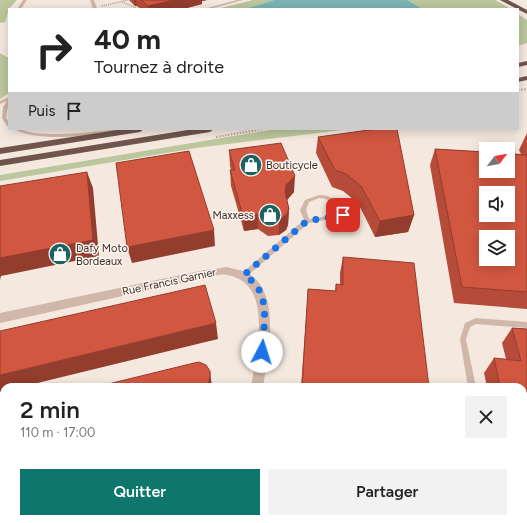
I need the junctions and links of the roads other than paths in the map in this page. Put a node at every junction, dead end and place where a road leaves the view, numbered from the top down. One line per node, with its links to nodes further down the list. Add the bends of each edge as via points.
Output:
1 (241, 0): 3 (lane)
2 (503, 0): 4 (highway)
3 (210, 8)
4 (527, 12)
5 (8, 102): 6 (lane, via 4,118)
6 (8, 124)
7 (20, 130): 8 (lane, via 58,135)
8 (120, 130)
9 (134, 130): 11 (highway)
10 (204, 130): 12 (highway)
11 (0, 151)
12 (0, 164)
13 (307, 221): 13 (lane, via 322,218 343,215 334,200 320,196 307,201 304,206); 14 (lane)
14 (244, 275): 15 (street, Rue Francis Garnier, via 226,271 200,275); 17 (street, via 258,287 263,301 264,325)
15 (0, 318)
16 (527, 325): 18 (lane, via 476,321 467,325 463,339)
17 (257, 383)
18 (471, 383)

